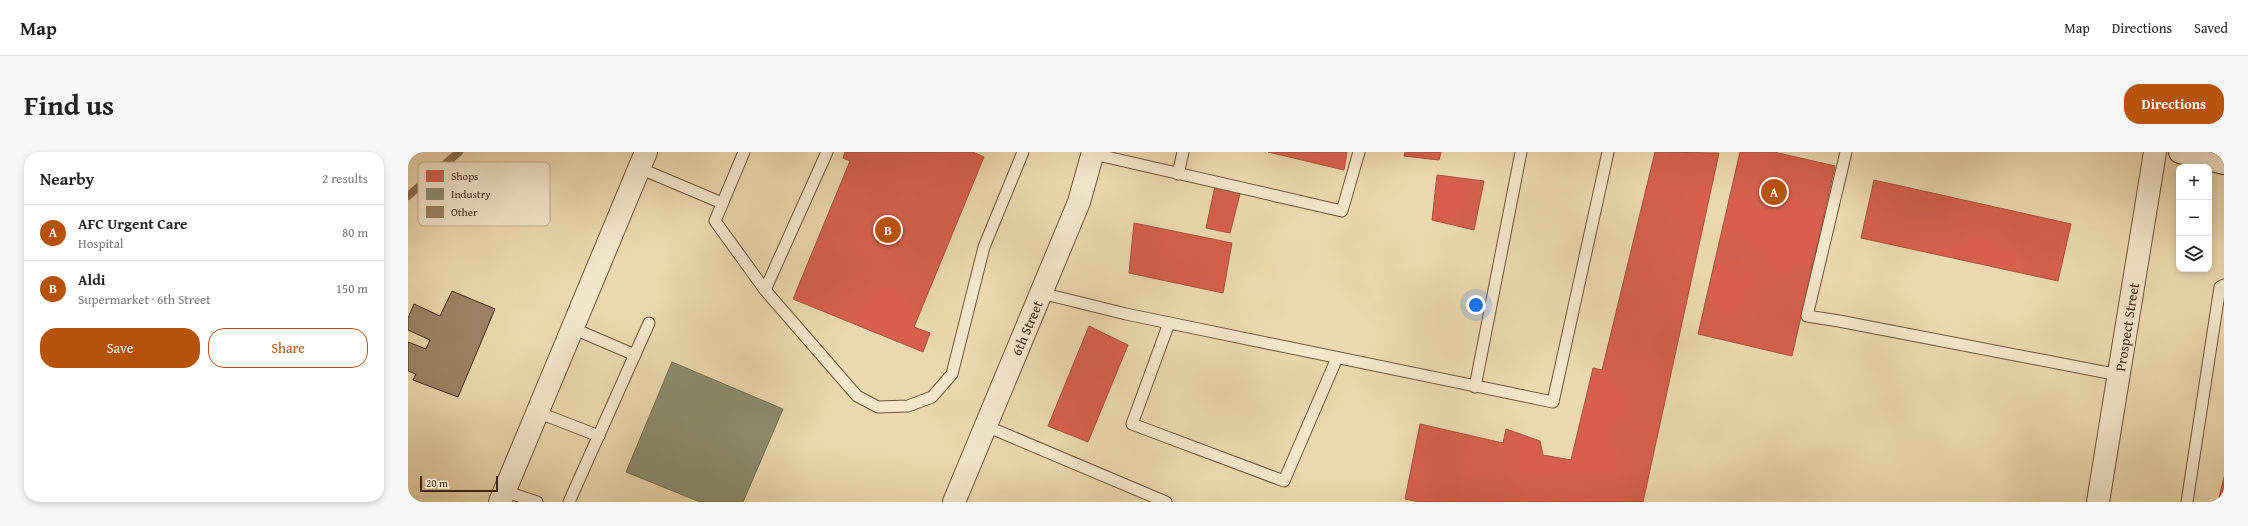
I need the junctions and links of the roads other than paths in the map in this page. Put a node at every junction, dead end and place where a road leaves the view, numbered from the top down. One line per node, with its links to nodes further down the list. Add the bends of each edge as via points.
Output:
1 (744, 152): 15 (lane)
2 (827, 152): 17 (lane)
3 (1023, 152): 17 (lane, via 984,247 952,374 932,397 908,406 878,407 857,396)
4 (1182, 152): 14 (lane)
5 (1359, 152): 14 (lane, via 1342,211)
6 (1521, 152): 25 (lane)
7 (1608, 152): 25 (lane, via 1553,402)
8 (1846, 152): 24 (lane, via 1807,316)
9 (2155, 152): 24 (street, Prospect Street)
10 (2180, 152): 13 (street)
11 (1091, 153): 14 (lane); 18 (street, 6th Street, via 1079,202)
12 (642, 160): 15 (lane); 21 (street)
13 (2224, 163)
14 (1178, 174)
15 (722, 203): 17 (lane, via 715,221)
16 (2224, 285): 35 (lane, via 2220,287)
17 (765, 290)
18 (1041, 293): 20 (lane); 27 (street, 6th Street)
19 (649, 323): 22 (lane)
20 (1169, 323): 23 (lane); 23 (lane, via 1132,424 1284,481)
21 (572, 328): 22 (lane); 26 (street)
22 (635, 355): 28 (lane)
23 (1337, 358): 25 (lane)
24 (2119, 375): 34 (street, Prospect Street)
25 (1475, 387)
26 (537, 412): 28 (lane); 29 (street)
27 (986, 426): 32 (street, 6th Street); 33 (lane)
28 (599, 436): 31 (lane)
29 (502, 496): 30 (lane)
30 (537, 502)
31 (569, 502)
32 (954, 502)
33 (1166, 502)
34 (2098, 502)
35 (2187, 502)

